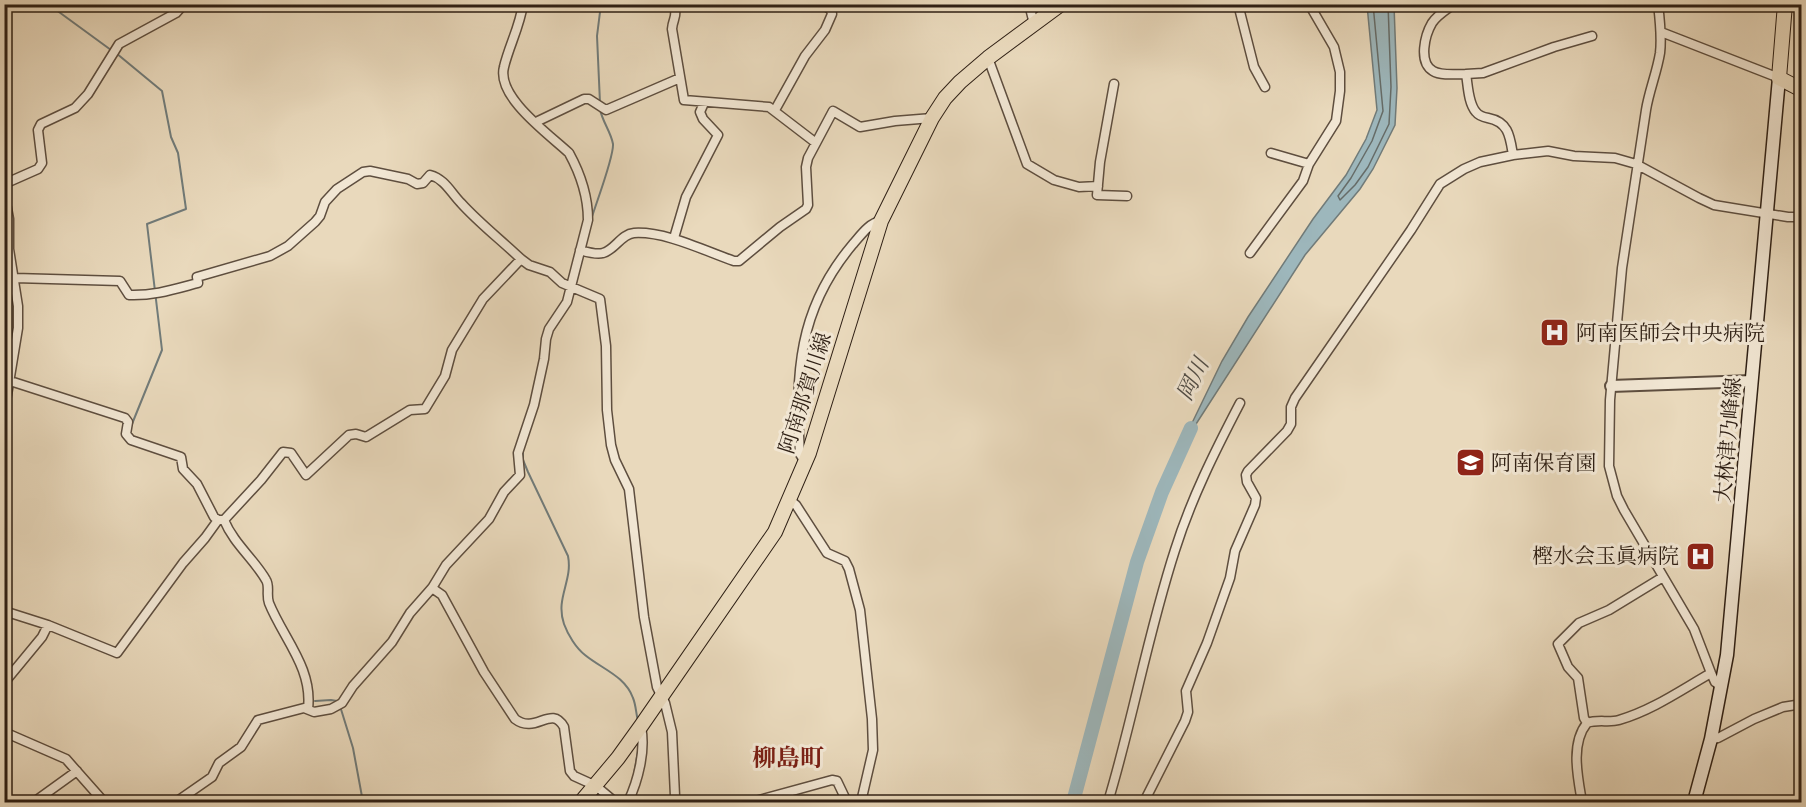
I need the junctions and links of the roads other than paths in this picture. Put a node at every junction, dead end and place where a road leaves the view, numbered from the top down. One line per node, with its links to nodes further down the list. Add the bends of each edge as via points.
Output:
1 (184, 4): 31 (street, via 176,13 115,48 75,108 41,124 38,130 42,163 38,169)
2 (523, 4): 25 (street, via 503,70 513,99)
3 (675, 4): 17 (street, via 677,16 672,29)
4 (823, 4): 23 (street, via 832,14 825,30 805,56)
5 (1029, 4): 12 (street)
6 (1061, 4): 12 (main road, 阿南那賀川線)
7 (1238, 4): 20 (street, via 1254,67)
8 (1309, 4): 29 (street, via 1334,46 1340,72 1336,121)
9 (1454, 4): 16 (street, via 1433,22 1426,35 1425,55 1433,71)
10 (1658, 4): 13 (street)
11 (1785, 4): 18 (main road)
12 (1034, 24): 15 (main road, 阿南那賀川線)
13 (1661, 32): 18 (street); 30 (street, via 1660,55)
14 (1592, 36): 16 (street, via 1484,73)
15 (988, 58): 24 (main road, 阿南那賀川線, via 945,98); 32 (street, via 1027,164 1054,180 1078,187)
16 (1466, 74): 28 (street, via 1474,110 1504,124)
17 (680, 78): 22 (street, via 684,100); 25 (street, via 606,110 584,99)
18 (1779, 78): 21 (main road); 35 (main road, 大林津乃峰線)
19 (1114, 84): 32 (street)
20 (1265, 87)
21 (1802, 90)
22 (704, 103): 23 (street); 38 (street, via 700,112 703,119 718,135 687,197)
23 (775, 110): 26 (street)
24 (932, 118): 26 (street, via 860,127 833,111); 37 (main road, 阿南那賀川線)
25 (536, 122): 39 (street, via 569,153 579,175 588,208)
26 (816, 143): 38 (street, via 806,167 806,209 750,254 734,261)
27 (1271, 153): 29 (street)
28 (1513, 155): 30 (street, via 1548,151); 79 (street, via 1480,162 1442,182 1295,398 1287,431 1248,471 1247,482 1255,505 1186,691 1185,721)
29 (1309, 164): 40 (street, via 1303,180)
30 (1636, 164): 35 (street, via 1714,205); 46 (street)
31 (4, 184)
32 (1098, 186): 34 (street, via 1097,195)
33 (4, 192): 42 (street)
34 (1127, 196)
35 (1767, 213): 36 (street); 45 (main road, 大林津乃峰線)
36 (1802, 217)
37 (881, 222): 49 (main road, 阿南那賀川線); 49 (street, via 864,231 847,251 811,312 798,392 800,454)
38 (674, 238): 39 (street, via 628,234 609,251)
39 (583, 251): 43 (street)
40 (1250, 253)
41 (521, 259): 42 (street, via 436,177 430,175 417,184 370,171 337,189 325,202 320,216 288,246 270,256 197,277 198,283 157,294 129,295 120,282); 43 (street); 51 (street, via 483,299 452,350 445,376 425,409 410,410 366,437 349,435 306,475 291,453 284,452)
42 (15, 278): 44 (street, via 18,328)
43 (573, 287): 53 (street, via 546,339 534,405 518,453 519,475 489,519 446,565); 59 (street, via 602,303 611,445 629,489 644,617)
44 (7, 380): 48 (street); 51 (street, via 125,418 129,422 126,434 131,440 181,457 183,469 197,484 214,517)
45 (1752, 381): 46 (street); 58 (main road, 大林津乃峰線)
46 (1611, 386): 52 (street, via 1608,455 1617,496)
47 (1240, 403): 78 (street, via 1211,459 1175,548)
48 (4, 413)
49 (805, 463): 50 (main road, 阿南那賀川線)
50 (790, 500): 59 (main road, 阿南那賀川線, via 765,548); 77 (street, via 827,553 845,561 860,610 873,750)
51 (221, 520): 55 (street, via 183,563 117,653); 61 (street, via 267,582 268,599 291,642 310,693)
52 (1663, 577): 56 (street, via 1694,629); 62 (street, via 1604,613 1579,623 1558,644 1568,668 1578,678)
53 (432, 588): 61 (street, via 342,703 331,709); 67 (street, via 442,595 515,719 529,725 551,718 560,721 570,771)
54 (4, 611): 55 (street)
55 (48, 626): 57 (street)
56 (1711, 673): 58 (street); 62 (street, via 1643,711 1618,720)
57 (4, 683)
58 (1722, 687): 65 (main road, 大林津乃峰線)
59 (662, 697): 63 (main road, 阿南那賀川線); 74 (street, via 672,732)
60 (1802, 704): 65 (street, via 1784,707)
61 (308, 709): 68 (street, via 258,720 241,747 219,763 212,777)
62 (1587, 723): 80 (street, via 1578,740 1577,773)
63 (641, 726): 67 (main road, 阿南那賀川線); 73 (street, via 637,782)
64 (4, 732): 66 (street, via 66,759)
65 (1711, 739): 81 (main road, 大林津乃峰線)
66 (77, 771): 69 (street); 70 (street)
67 (596, 786): 71 (main road, 阿南那賀川線); 72 (street)
68 (180, 801)
69 (34, 802)
70 (104, 802)
71 (581, 802)
72 (615, 802)
73 (628, 802)
74 (677, 802)
75 (752, 802): 76 (street, via 832,780 837,781)
76 (846, 802)
77 (861, 802)
78 (1108, 802)
79 (1144, 802)
80 (1582, 802)
81 (1694, 802)

